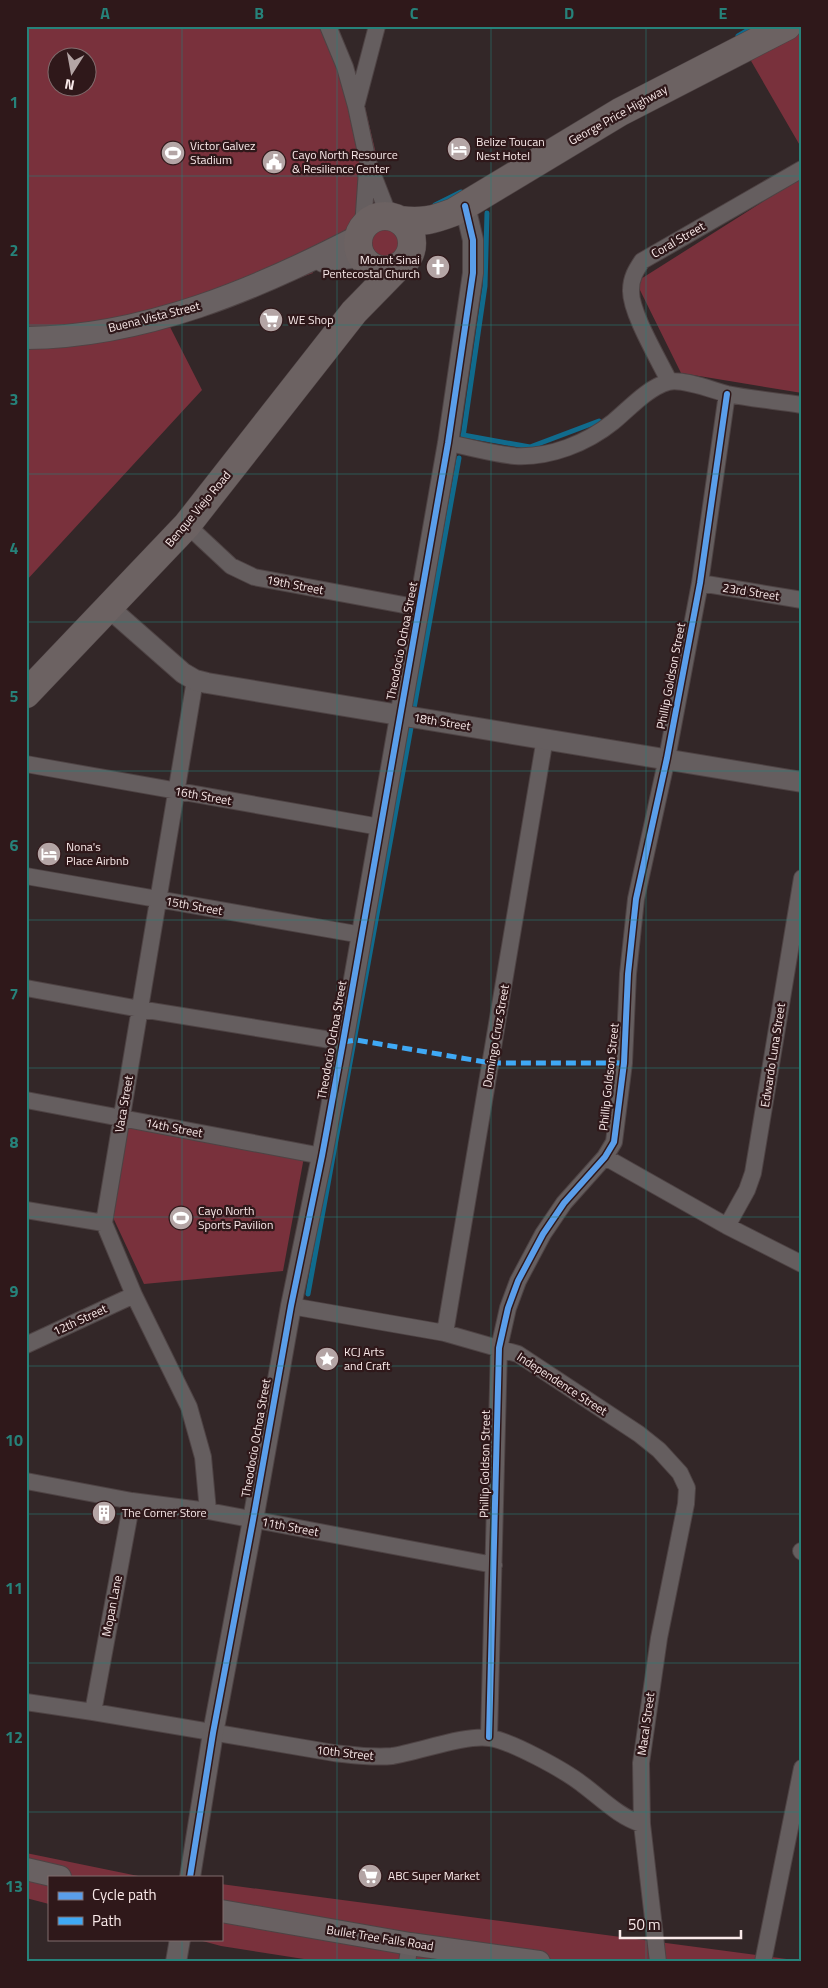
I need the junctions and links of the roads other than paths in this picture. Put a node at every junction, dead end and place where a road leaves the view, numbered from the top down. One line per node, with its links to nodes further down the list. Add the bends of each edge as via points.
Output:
1 (328, 26): 4 (street, via 345,67)
2 (377, 26): 4 (street)
3 (787, 26): 7 (highway, George Price Highway, via 620,112)
4 (356, 106): 5 (street)
5 (368, 162): 8 (street); 9 (street)
6 (802, 169): 13 (street, Coral Street, via 642,261 630,290 634,308)
7 (460, 209): 8 (highway, George Price Highway, via 417,223); 10 (highway, George Price Highway); 16 (street, Theodocio Ochoa Street, via 473,240 473,273)
8 (394, 218): 9 (highway, via 379,216 370,220); 10 (highway, via 408,228 412,239 411,251)
9 (363, 245): 10 (highway, via 373,267 382,269); 11 (highway, Benque Viejo Road, via 364,283); 12 (main road, Buena Vista Street, via 173,315 91,332)
10 (402, 263): 11 (highway, Benque Viejo Road)
11 (354, 312): 17 (highway, Benque Viejo Road)
12 (26, 338)
13 (670, 381): 14 (street); 16 (street, via 655,388 599,433 552,452 514,456)
14 (727, 394): 15 (street); 18 (street, Phillip Goldson Street)
15 (802, 405)
16 (448, 443): 21 (street, Theodocio Ochoa Street)
17 (187, 525): 20 (highway, Benque Viejo Road); 21 (street, 19th Street, via 231,566 254,577)
18 (700, 584): 19 (street, 23rd Street); 26 (street, Phillip Goldson Street)
19 (802, 600)
20 (108, 607): 22 (street, 18th Street); 23 (highway, Benque Viejo Road)
21 (420, 608): 24 (street, Theodocio Ochoa Street)
22 (195, 680): 24 (street, 18th Street); 29 (street, Vaca Street)
23 (26, 694)
24 (400, 715): 25 (street, 18th Street); 30 (street, Theodocio Ochoa Street)
25 (545, 738): 26 (street, 18th Street); 48 (street, Domingo Cruz Street)
26 (667, 758): 28 (street, 18th Street); 41 (street, Phillip Goldson Street, via 636,899 619,1111 614,1142)
27 (26, 764): 29 (street, 16th Street)
28 (802, 782)
29 (176, 792): 30 (street, 16th Street); 33 (street, Vaca Street)
30 (380, 827): 34 (street, Theodocio Ochoa Street)
31 (26, 876): 33 (street, 15th Street)
32 (802, 878): 44 (street, Edwardo Luna Street, via 753,1173)
33 (158, 900): 34 (street, 15th Street); 36 (street, Vaca Street)
34 (362, 935): 37 (street, Theodocio Ochoa Street)
35 (26, 988): 36 (street)
36 (140, 1009): 37 (street); 39 (street, Vaca Street)
37 (344, 1042): 40 (street, Theodocio Ochoa Street)
38 (26, 1100): 39 (street, 14th Street)
39 (122, 1118): 40 (street, 14th Street); 43 (street, Vaca Street)
40 (322, 1156): 47 (street, Theodocio Ochoa Street)
41 (605, 1157): 44 (street); 50 (street, Phillip Goldson Street, via 564,1203 543,1234 518,1282)
42 (26, 1210): 43 (street)
43 (104, 1223): 46 (street)
44 (727, 1226): 45 (street)
45 (802, 1264)
46 (134, 1295): 49 (street, 12th Street); 54 (street, via 192,1416 203,1457)
47 (291, 1306): 48 (street, Independence Street); 55 (street, Theodocio Ochoa Street)
48 (445, 1333): 50 (street, Independence Street)
49 (26, 1345)
50 (499, 1348): 52 (street, Independence Street, via 518,1354 639,1434 680,1473); 56 (street, Phillip Goldson Street)
51 (26, 1481): 53 (street, 11th Street)
52 (687, 1488): 63 (street, Macal Street, via 643,1738)
53 (132, 1501): 54 (street, 11th Street); 58 (street, Mopan Lane)
54 (208, 1511): 55 (street, 11th Street)
55 (253, 1520): 56 (street, 11th Street); 59 (street, Theodocio Ochoa Street)
56 (494, 1565): 60 (street, Phillip Goldson Street)
57 (26, 1702): 58 (street, 10th Street)
58 (93, 1712): 59 (street, 10th Street)
59 (213, 1732): 60 (street, 10th Street, via 334,1754 366,1756 392,1756 471,1738); 66 (street, Theodocio Ochoa Street)
60 (489, 1738): 63 (street, 10th Street, via 505,1742 562,1770 629,1820)
61 (802, 1768): 62 (street)
62 (798, 1806): 73 (street)
63 (642, 1824): 72 (street, Macal Street)
64 (26, 1869): 65 (main road)
65 (56, 1876)
66 (190, 1876)
67 (222, 1911): 69 (main road, Bullet Tree Falls Road)
68 (180, 1940): 70 (street)
69 (409, 1953): 71 (main road, Bullet Tree Falls Road)
70 (176, 1962)
71 (539, 1962)
72 (658, 1962)
73 (764, 1962)

